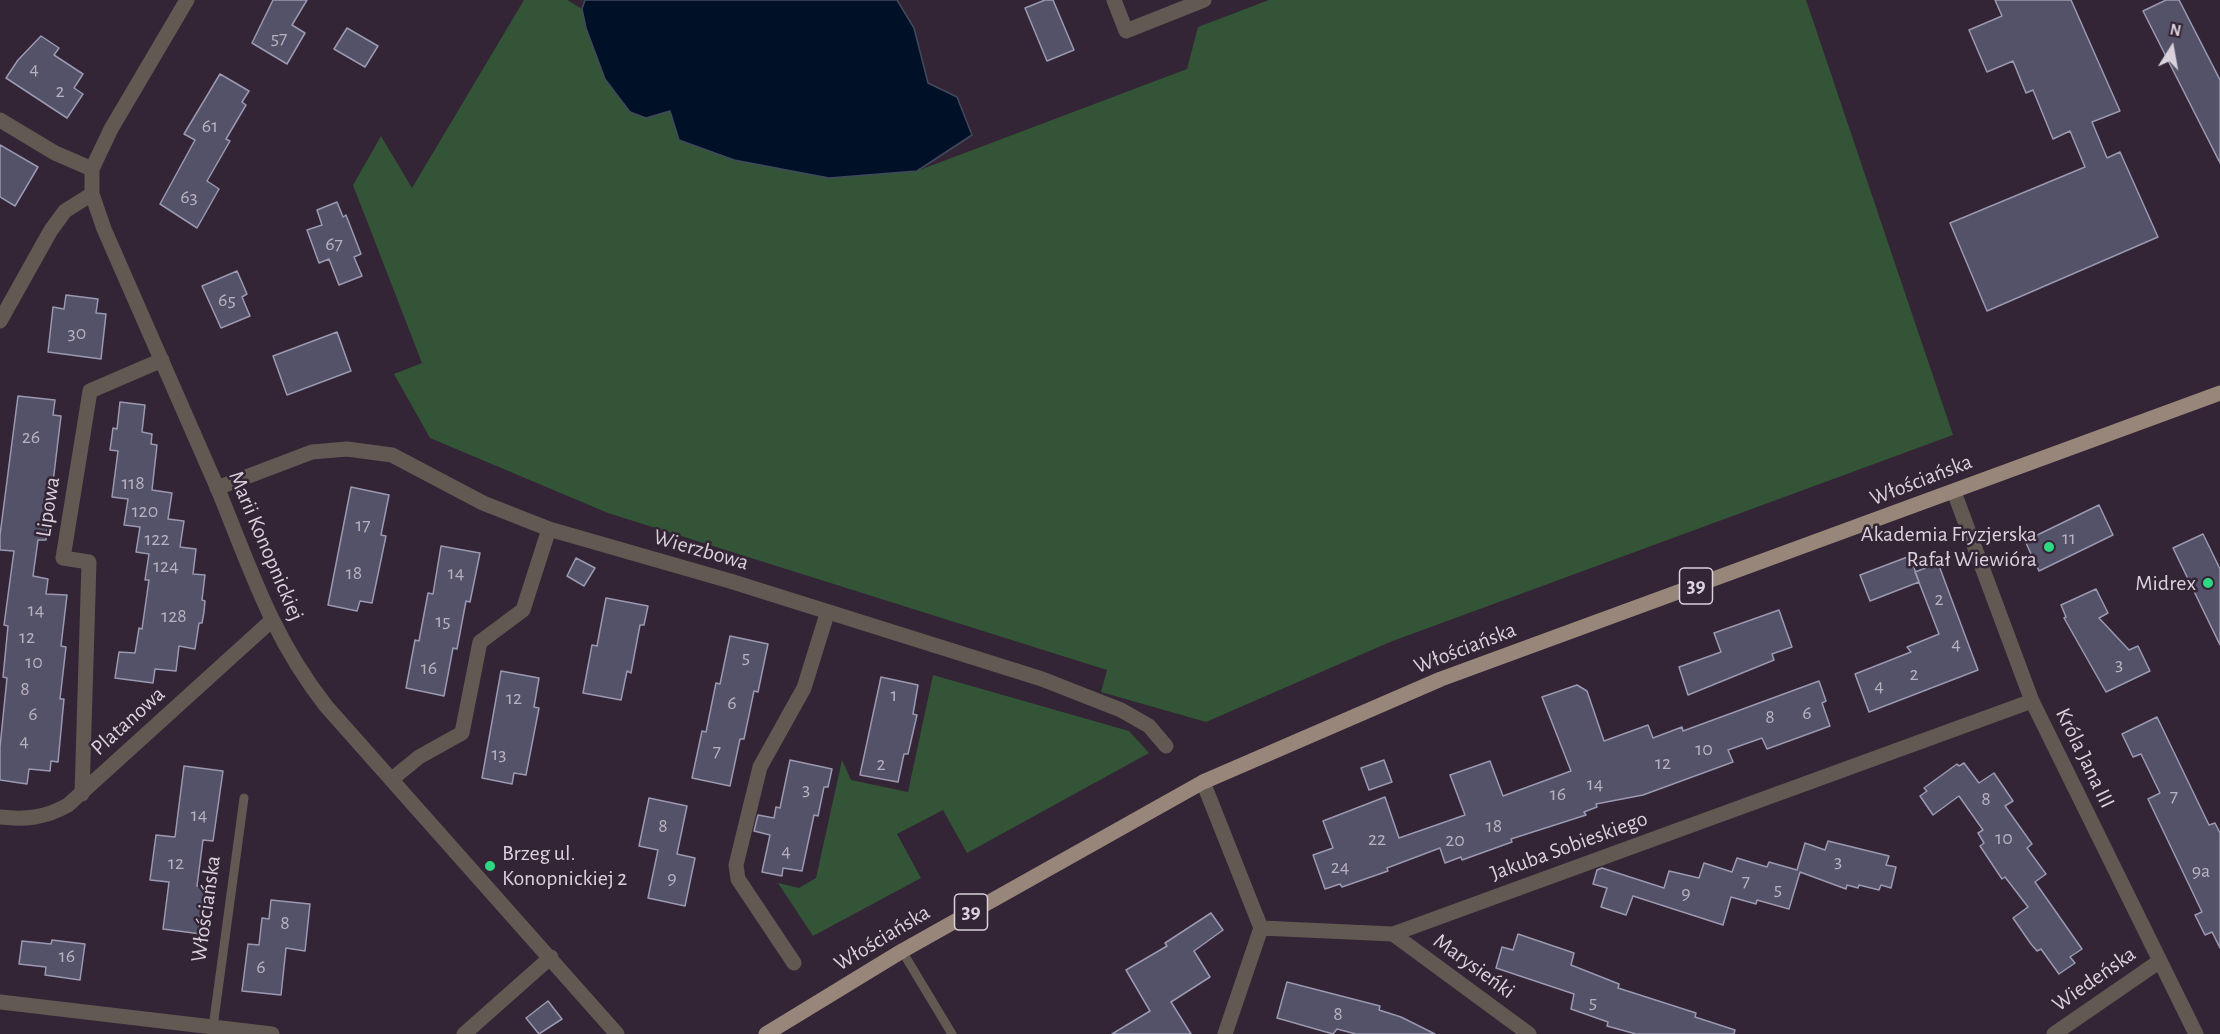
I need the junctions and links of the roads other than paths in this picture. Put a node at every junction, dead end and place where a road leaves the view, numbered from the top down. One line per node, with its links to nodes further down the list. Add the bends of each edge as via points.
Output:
1 (187, 0): 5 (street, Marii Konopnickiej, via 111,129)
2 (1114, 0): 3 (street, via 1126,31)
3 (1204, 0)
4 (0, 120): 5 (street)
5 (92, 169): 6 (street, Marii Konopnickiej)
6 (92, 194): 7 (street, via 65,211); 8 (street, Marii Konopnickiej)
7 (0, 321)
8 (162, 360): 10 (street, Marii Konopnickiej); 19 (street, Lipowa, via 90,391 63,558 89,562)
9 (2220, 393): 11 (main road, Włościańska / 39)
10 (217, 488): 12 (street, Wierzbowa, via 312,452 347,449 392,455 483,503); 14 (street, Marii Konopnickiej)
11 (1954, 492): 15 (street, Króla Jana III); 18 (main road, Włościańska / 39, via 1441,679)
12 (549, 530): 13 (street, Wierzbowa, via 729,581); 17 (street, via 523,610 480,642 462,733 419,757)
13 (827, 614): 16 (street, Wierzbowa, via 1042,679 1121,710 1149,726); 27 (street, via 804,688 760,767 736,865 738,879)
14 (271, 621): 17 (street, Marii Konopnickiej, via 300,673); 19 (street, Platanowa)
15 (2032, 701): 23 (street, Jakuba Sobieskiego); 26 (street, Króla Jana III)
16 (1166, 746)
17 (392, 779): 25 (street, Marii Konopnickiej)
18 (1203, 782): 22 (street); 24 (main road, Włościańska / 39)
19 (82, 794): 21 (street, Platanowa, via 54,813 27,819)
20 (244, 798): 29 (lane, Włościańska)
21 (0, 817)
22 (1261, 928): 23 (street, Jakuba Sobieskiego); 35 (street)
23 (1393, 934): 36 (street, Marysieńki)
24 (902, 951): 33 (main road, Włościańska / 39); 34 (lane)
25 (551, 957): 31 (street); 32 (street, Marii Konopnickiej)
26 (2160, 961): 37 (street, Wiedeńska); 38 (street, Króla Jana III)
27 (794, 963)
28 (0, 1002): 29 (street)
29 (213, 1027): 30 (street)
30 (272, 1034)
31 (464, 1034)
32 (617, 1034)
33 (766, 1034)
34 (952, 1034)
35 (1225, 1034)
36 (1529, 1034)
37 (2054, 1034)
38 (2196, 1034)

